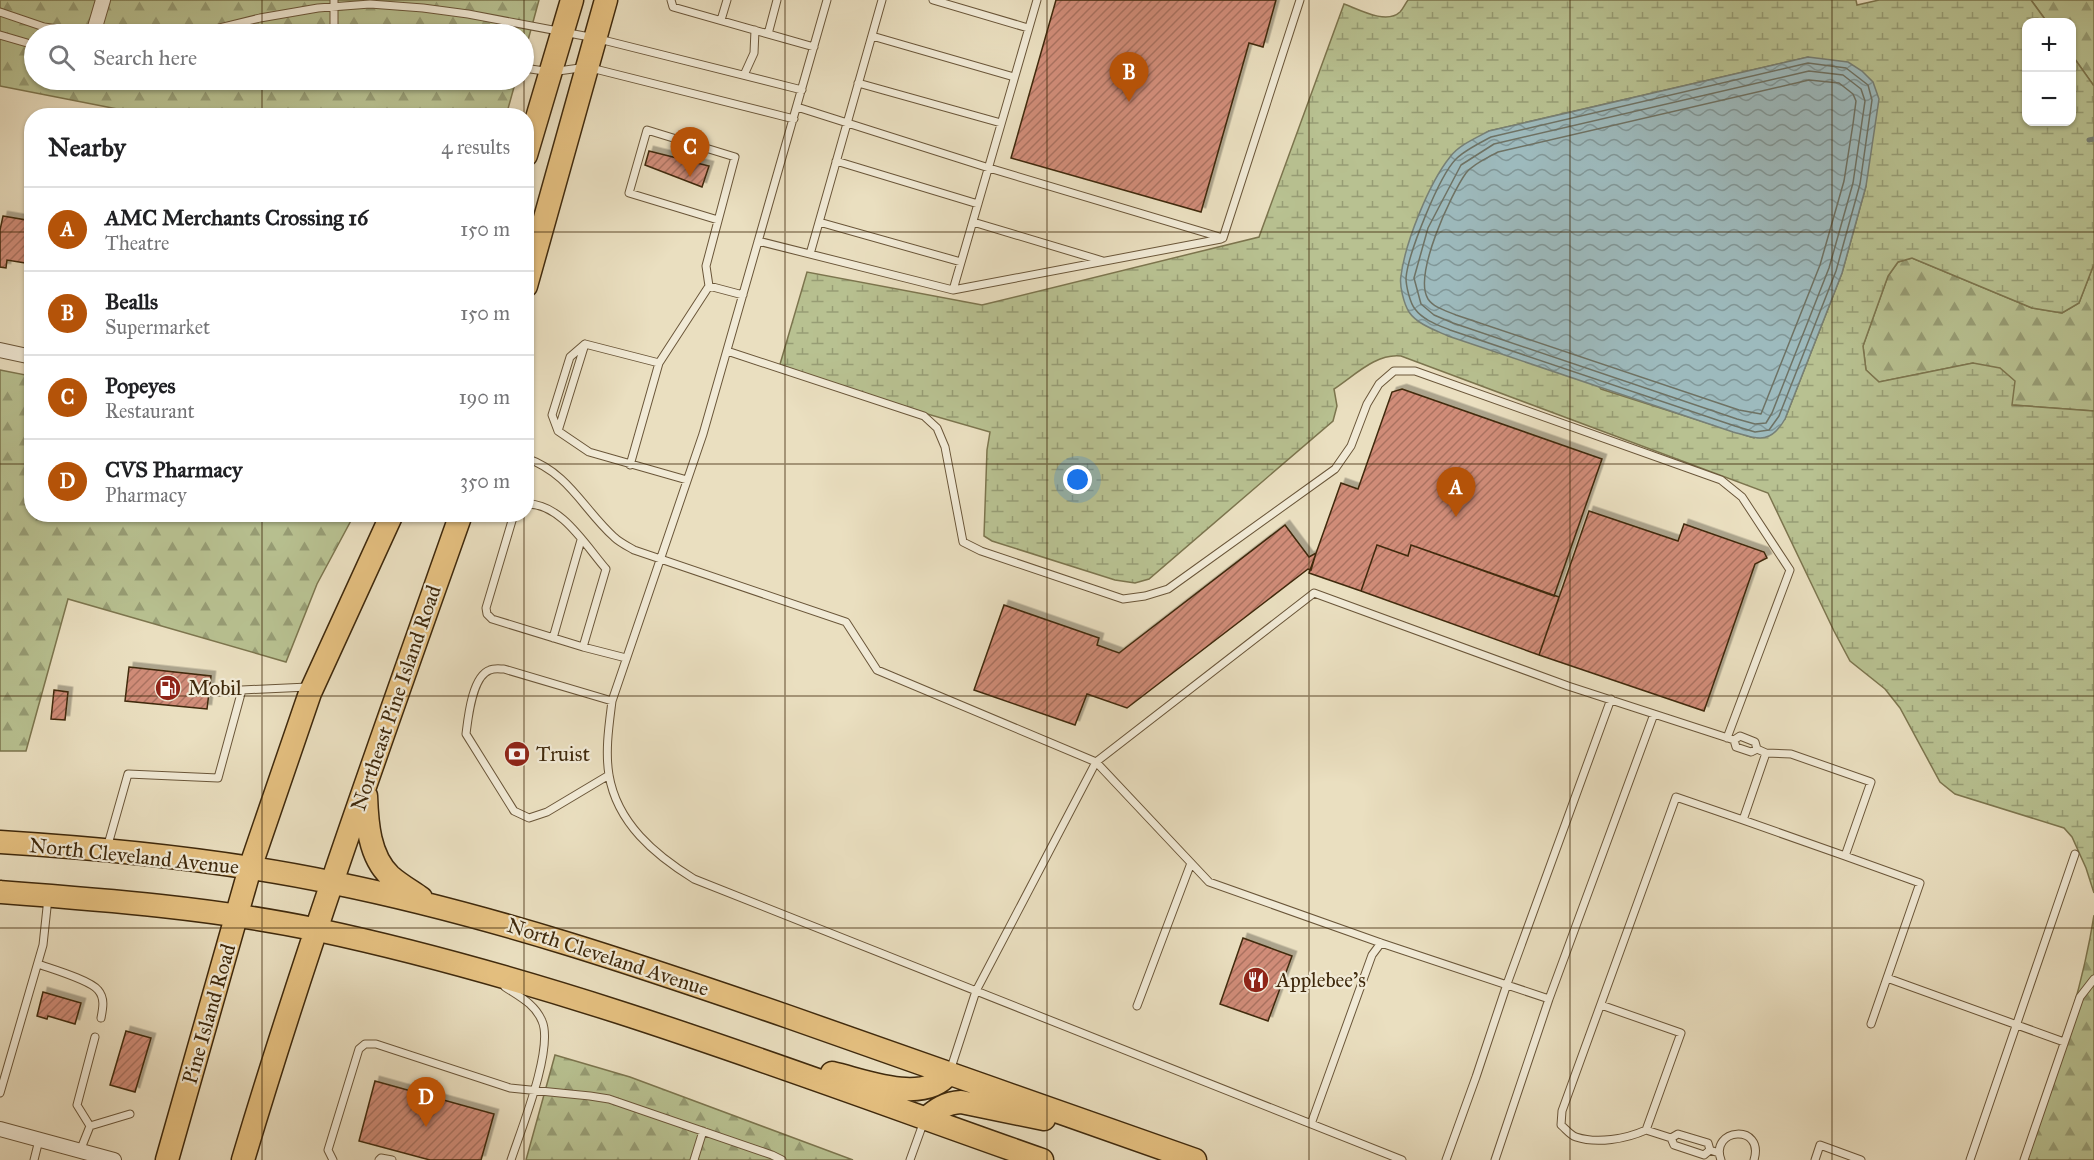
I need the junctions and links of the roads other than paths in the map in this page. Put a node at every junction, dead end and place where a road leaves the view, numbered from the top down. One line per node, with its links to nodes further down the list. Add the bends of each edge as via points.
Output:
1 (103, 0): 18 (street)
2 (439, 0): 14 (lane)
3 (572, 0): 25 (main road)
4 (606, 0): 29 (main road)
5 (670, 0): 16 (lane, via 673,7)
6 (727, 0): 16 (lane)
7 (777, 0): 26 (lane)
8 (827, 0): 31 (lane)
9 (882, 0): 28 (lane)
10 (933, 0): 23 (lane)
11 (1037, 0): 23 (lane)
12 (1300, 0): 50 (lane)
13 (334, 3): 14 (lane); 19 (lane); 20 (lane)
14 (439, 10): 21 (lane)
15 (0, 12): 17 (lane)
16 (721, 20): 24 (lane)
17 (35, 24)
18 (96, 24)
19 (236, 24)
20 (334, 24)
21 (517, 24)
22 (534, 27): 25 (lane)
23 (1028, 28): 36 (lane)
24 (755, 30): 26 (lane); 35 (lane, via 754,53)
25 (562, 32): 29 (lane); 34 (main road)
26 (768, 34): 31 (lane)
27 (0, 35): 30 (lane)
28 (872, 36): 36 (lane); 37 (lane)
29 (595, 38): 32 (main road); 35 (lane)
30 (24, 42)
31 (814, 47): 38 (lane)
32 (587, 67): 34 (lane); 40 (lane); 53 (main road)
33 (534, 69): 34 (lane)
34 (551, 72): 43 (main road)
35 (744, 75): 38 (lane)
36 (1014, 77): 42 (lane)
37 (858, 83): 41 (lane); 42 (lane)
38 (802, 90): 39 (lane)
39 (797, 107): 40 (lane); 41 (lane)
40 (794, 119): 51 (lane)
41 (847, 123): 44 (lane); 45 (lane)
42 (1001, 123): 45 (lane)
43 (534, 128)
44 (836, 161): 46 (lane); 48 (lane)
45 (989, 168): 46 (lane); 50 (lane)
46 (978, 204): 49 (lane)
47 (718, 220): 47 (lane, via 735,157 647,130 629,193); 56 (lane, via 706,266)
48 (819, 222): 52 (lane); 55 (lane)
49 (973, 222): 54 (lane); 55 (lane)
50 (1223, 238): 54 (lane)
51 (758, 241): 52 (lane); 58 (lane)
52 (810, 254): 57 (lane)
53 (534, 257)
54 (1105, 261): 57 (lane)
55 (961, 262): 57 (lane)
56 (709, 286): 58 (lane); 62 (lane)
57 (953, 290)
58 (743, 295): 60 (lane)
59 (0, 350): 61 (street)
60 (727, 351): 65 (lane); 79 (lane, via 924,416 937,428 945,447 963,542 1123,599 1168,589 1335,469 1351,446 1379,384 1394,371 1415,370 1721,480 1742,497 1790,570)
61 (24, 355)
62 (658, 363): 64 (lane); 64 (lane, via 585,344 570,357 552,415 558,431 589,452)
63 (534, 462): 71 (lane, via 566,481 614,538 634,550)
64 (630, 465): 65 (lane)
65 (687, 480): 71 (lane)
66 (534, 505): 70 (lane, via 560,515)
67 (388, 522): 75 (main road)
68 (458, 522): 84 (main road, Northeast Pine Island Road)
69 (511, 522): 72 (lane, via 487,614)
70 (581, 540): 72 (lane); 73 (lane, via 606,569)
71 (660, 558): 74 (lane); 82 (lane, via 846,622 877,670)
72 (552, 638): 73 (lane)
73 (583, 647): 74 (lane)
74 (626, 658): 77 (lane)
75 (313, 686): 87 (lane, via 242,690 219,778 128,774); 91 (main road)
76 (1611, 699): 78 (lane); 82 (lane, via 1314,593); 103 (lane)
77 (612, 701): 83 (lane); 83 (lane, via 504,669 489,670 480,677 470,705 466,734 514,811 529,818 547,812)
78 (1654, 714): 79 (lane); 105 (lane)
79 (1730, 739): 80 (lane, via 1736,747 1750,753); 80 (lane, via 1740,736 1755,742)
80 (1757, 749): 81 (lane)
81 (1766, 753): 85 (lane); 89 (lane, via 1791,754 1871,782)
82 (1096, 762): 90 (lane); 104 (lane)
83 (609, 776): 104 (lane, via 621,810 640,838 664,860 694,879)
84 (365, 786): 92 (main road, Northeast Pine Island Road); 95 (main road, via 368,826 376,855 389,875)
85 (1743, 820): 89 (lane); 106 (lane, via 1676,797)
86 (0, 842): 87 (main road, North Cleveland Avenue)
87 (106, 849): 91 (main road, North Cleveland Avenue)
88 (2075, 854): 110 (lane)
89 (1845, 856): 101 (lane, via 1920,883)
90 (1191, 863): 98 (lane, via 1209,882); 107 (lane)
91 (250, 868): 92 (main road, North Cleveland Avenue); 96 (main road, Pine Island Road)
92 (332, 882): 95 (main road, North Cleveland Avenue); 97 (main road)
93 (0, 892): 94 (main road)
94 (48, 896): 96 (main road); 99 (lane)
95 (430, 905): 114 (main road, North Cleveland Avenue, via 579,945)
96 (237, 916): 97 (main road); 132 (main road, Pine Island Road)
97 (316, 930): 100 (main road); 133 (main road)
98 (1381, 944): 103 (lane); 119 (lane, via 1372,955)
99 (38, 964): 108 (lane, via 98,990 104,1002); 116 (lane)
100 (481, 970): 113 (main road, via 599,1004); 115 (lane, via 533,1006 543,1022 540,1070)
101 (1887, 978): 109 (lane); 110 (lane)
102 (2094, 979): 112 (lane, via 2080,996)
103 (1507, 984): 105 (lane); 144 (lane)
104 (976, 991): 114 (lane); 119 (lane)
105 (1549, 999): 145 (lane)
106 (1600, 1005): 122 (lane, via 1681,1033); 122 (lane, via 1562,1111 1561,1125 1574,1137 1592,1140 1629,1137)
107 (1137, 1006)
108 (101, 1018)
109 (1871, 1023)
110 (2016, 1025): 112 (lane); 149 (lane)
111 (95, 1037): 120 (lane, via 77,1105)
112 (2064, 1042): 150 (lane)
113 (731, 1051): 114 (main road, via 908,1090 942,1083); 118 (main road)
114 (949, 1073): 124 (main road, North Cleveland Avenue)
115 (533, 1091): 123 (lane, via 609,1100); 134 (lane, via 510,1088 376,1044 365,1044 359,1049 328,1150); 137 (lane)
116 (0, 1093)
117 (130, 1114): 120 (lane)
118 (925, 1119): 124 (main road, via 939,1107 961,1102); 140 (lane); 141 (main road)
119 (1311, 1124): 143 (lane)
120 (90, 1126): 128 (lane)
121 (0, 1129): 126 (street)
122 (1646, 1130): 125 (lane)
123 (703, 1131): 138 (lane); 139 (lane)
124 (1125, 1135): 142 (main road, North Cleveland Avenue)
125 (1671, 1138): 127 (lane, via 1678,1134 1708,1143); 127 (lane, via 1674,1145 1704,1155)
126 (39, 1140): 128 (street); 130 (lane)
127 (1710, 1150): 129 (lane)
128 (80, 1151): 131 (street)
129 (1719, 1158): 146 (lane, via 1722,1141 1738,1133 1754,1142)
130 (34, 1160)
131 (114, 1160)
132 (167, 1160)
133 (243, 1160)
134 (333, 1160)
135 (379, 1160): 136 (lane)
136 (392, 1160)
137 (511, 1160)
138 (694, 1160)
139 (782, 1160)
140 (910, 1160)
141 (1042, 1160)
142 (1195, 1160)
143 (1402, 1160)
144 (1446, 1160)
145 (1495, 1160)
146 (1754, 1160)
147 (1815, 1160): 148 (lane, via 1820,1145)
148 (1861, 1160)
149 (1970, 1160)
150 (2024, 1160)

